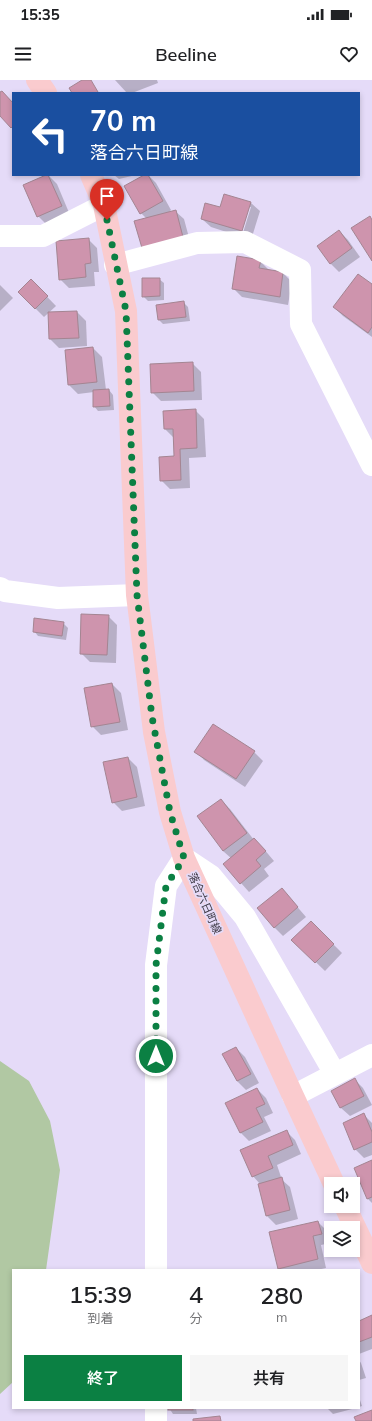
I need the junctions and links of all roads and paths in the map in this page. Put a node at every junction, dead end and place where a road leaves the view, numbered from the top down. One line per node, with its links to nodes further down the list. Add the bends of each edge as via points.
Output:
1 (37, 80): 2 (main road)
2 (45, 92)
3 (91, 176): 4 (main road, 落合六日町線)
4 (104, 205): 5 (street, via 43,236); 6 (main road, 落合六日町線)
5 (0, 236)
6 (115, 265): 7 (street, via 197,243 245,242 300,270 301,324); 9 (main road, 落合六日町線, via 126,311)
7 (372, 465)
8 (0, 588): 9 (street, via 5,591 58,598)
9 (137, 595): 10 (main road, 落合六日町線, via 154,732 170,812)
10 (184, 858): 12 (street, via 211,876 245,917); 13 (main road, 落合六日町線); 17 (street, via 166,886 156,965)
11 (372, 1056): 12 (street)
12 (335, 1074): 13 (street)
13 (293, 1096): 14 (main road, 落合六日町線)
14 (331, 1177)
15 (348, 1213): 16 (main road)
16 (372, 1263)
17 (156, 1269)
18 (156, 1409): 19 (street)
19 (156, 1421)

